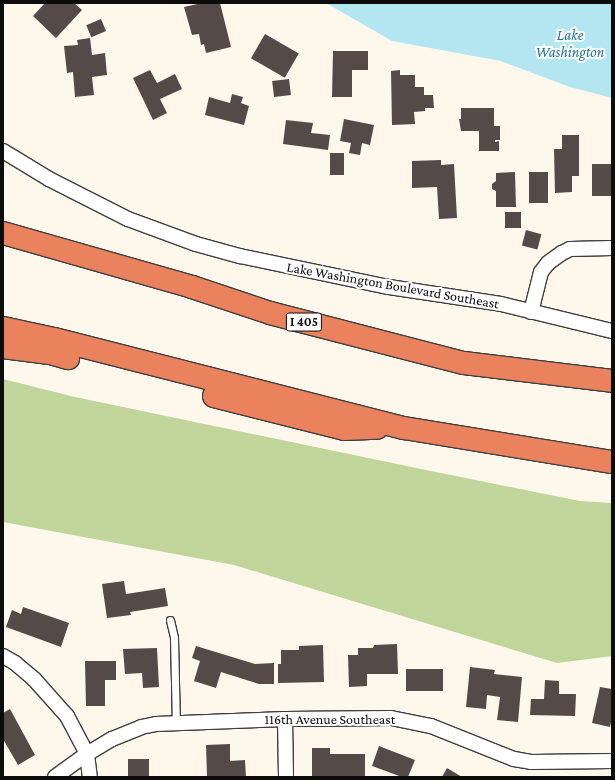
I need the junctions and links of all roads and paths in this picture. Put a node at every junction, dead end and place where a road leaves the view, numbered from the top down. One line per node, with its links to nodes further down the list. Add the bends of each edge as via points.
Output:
1 (3, 151): 4 (street, Lake Washington Boulevard Southeast, via 49,179 128,219 196,244 321,274 501,304)
2 (3, 233): 8 (highway, I 405, via 192,286 270,313 464,363)
3 (612, 248): 4 (street, via 570,249 548,263 541,272)
4 (531, 312): 6 (street, Lake Washington Boulevard Southeast)
5 (3, 328): 9 (highway)
6 (612, 331)
7 (3, 347): 9 (highway, via 50,354 344,429)
8 (612, 382)
9 (404, 428): 10 (highway)
10 (612, 462)
11 (170, 620): 14 (lane, via 174,638)
12 (3, 656): 15 (street, via 15,663 51,697 66,716)
13 (285, 719): 14 (street, 116th Avenue Southeast); 16 (street, 116th Avenue Southeast, via 392,718 431,726 520,760); 19 (street)
14 (176, 723): 15 (street, 116th Avenue Southeast, via 141,727 112,739)
15 (86, 754): 17 (street, 116th Avenue Southeast); 18 (street)
16 (612, 761)
17 (55, 777)
18 (90, 777)
19 (286, 777)

